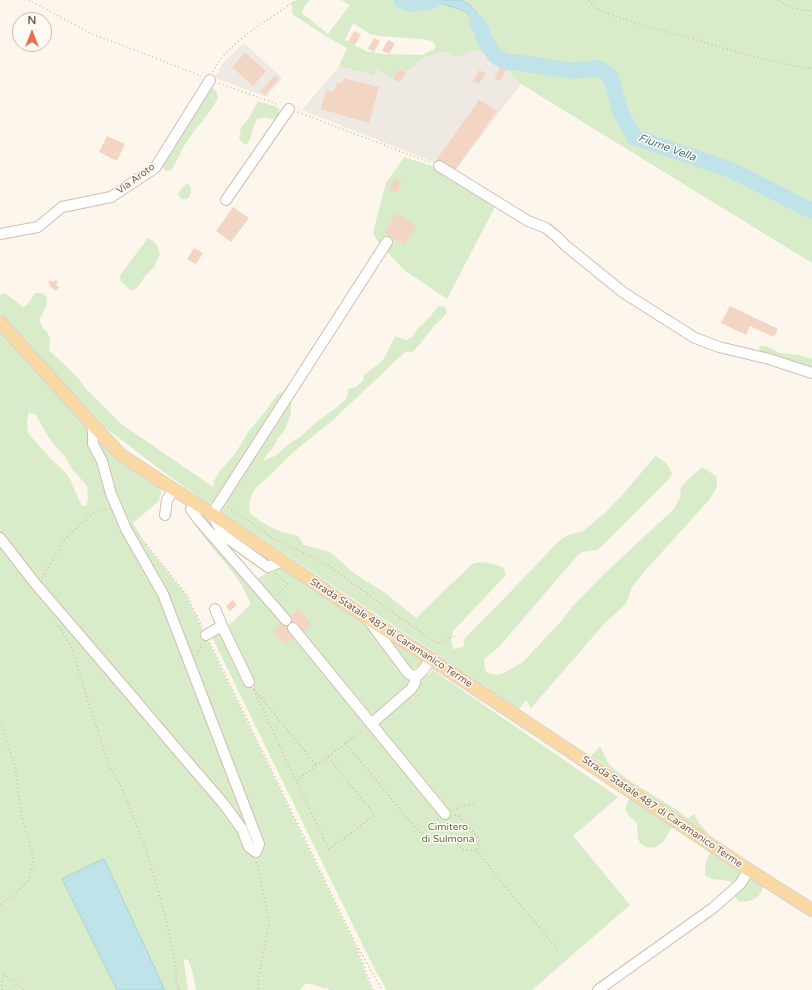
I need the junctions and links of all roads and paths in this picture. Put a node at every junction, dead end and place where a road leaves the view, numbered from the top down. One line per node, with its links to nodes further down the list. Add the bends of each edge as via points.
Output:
1 (29, 0): 7 (path, via 92,34)
2 (300, 0): 7 (path, via 292,2 249,33 223,56)
3 (589, 0): 6 (path, via 603,12 636,23 763,59)
4 (779, 0): 5 (path, via 785,5)
5 (812, 11)
6 (812, 68)
7 (210, 80): 8 (path); 11 (street, Via Aroto, via 155,168 111,196 62,207 38,227)
8 (289, 109): 9 (path); 10 (street)
9 (439, 166): 14 (street, via 528,221 546,228 624,293 695,338)
10 (226, 200)
11 (0, 234)
12 (387, 242): 18 (street)
13 (0, 322): 15 (main road, Strada Statale 487 di Caramanico Terme)
14 (812, 373)
15 (92, 424): 16 (main road, Strada Statale 487 di Caramanico Terme, via 121,455); 17 (street, via 93,444 102,461)
16 (174, 489): 19 (main road, Strada Statale 487 di Caramanico Terme); 20 (street, via 167,500)
17 (114, 502): 26 (path, via 107,508 96,511 64,541); 37 (street, via 126,529 163,594)
18 (220, 502): 21 (street); 34 (path, via 275,540 329,566 437,644)
19 (194, 503): 21 (main road, Strada Statale 487 di Caramanico Terme); 27 (street, via 191,509 197,518)
20 (165, 515)
21 (214, 515): 24 (main road, Strada Statale 487 di Caramanico Terme); 25 (street, via 214,520 223,535)
22 (0, 538): 26 (street)
23 (144, 540): 35 (path, via 187,595)
24 (283, 560): 25 (street); 29 (main road, Strada Statale 487 di Caramanico Terme)
25 (268, 567): 27 (path, via 288,584)
26 (37, 587): 48 (street, via 223,803 242,829 249,847)
27 (271, 602): 30 (street)
28 (215, 609): 32 (street)
29 (367, 618): 36 (main road, Strada Statale 487 di Caramanico Terme); 38 (street, via 408,673)
30 (286, 620)
31 (56, 622): 57 (path, via 71,646 109,765 123,791 147,852 165,916)
32 (222, 626): 35 (street); 39 (street)
33 (293, 628): 41 (street)
34 (454, 636)
35 (207, 637): 37 (path); 53 (path)
36 (431, 659): 38 (street); 50 (main road, Strada Statale 487 di Caramanico Terme)
37 (192, 669): 48 (street, via 259,844)
38 (416, 676): 41 (street, via 411,688)
39 (249, 682)
40 (0, 722): 51 (path, via 15,767 22,818 34,859 28,882)
41 (371, 724): 42 (path); 47 (street)
42 (345, 743): 43 (path); 47 (path, via 421,834)
43 (328, 757): 44 (path); 45 (path, via 374,815 329,849)
44 (316, 765): 45 (path); 45 (path, via 253,688)
45 (296, 781)
46 (476, 802): 47 (path)
47 (445, 814): 49 (path, via 444,825 462,849); 49 (path, via 459,816 479,839)
48 (256, 852): 58 (path, via 269,922)
49 (477, 852): 54 (path)
50 (749, 870): 52 (main road, Strada Statale 487 di Caramanico Terme); 61 (street, via 740,884 713,908)
51 (0, 905)
52 (811, 908)
53 (355, 942): 59 (path); 60 (path)
54 (559, 951)
55 (2, 990): 56 (path, via 3,974)
56 (24, 990)
57 (179, 990)
58 (258, 990)
59 (373, 990)
60 (382, 990)
61 (598, 990)

